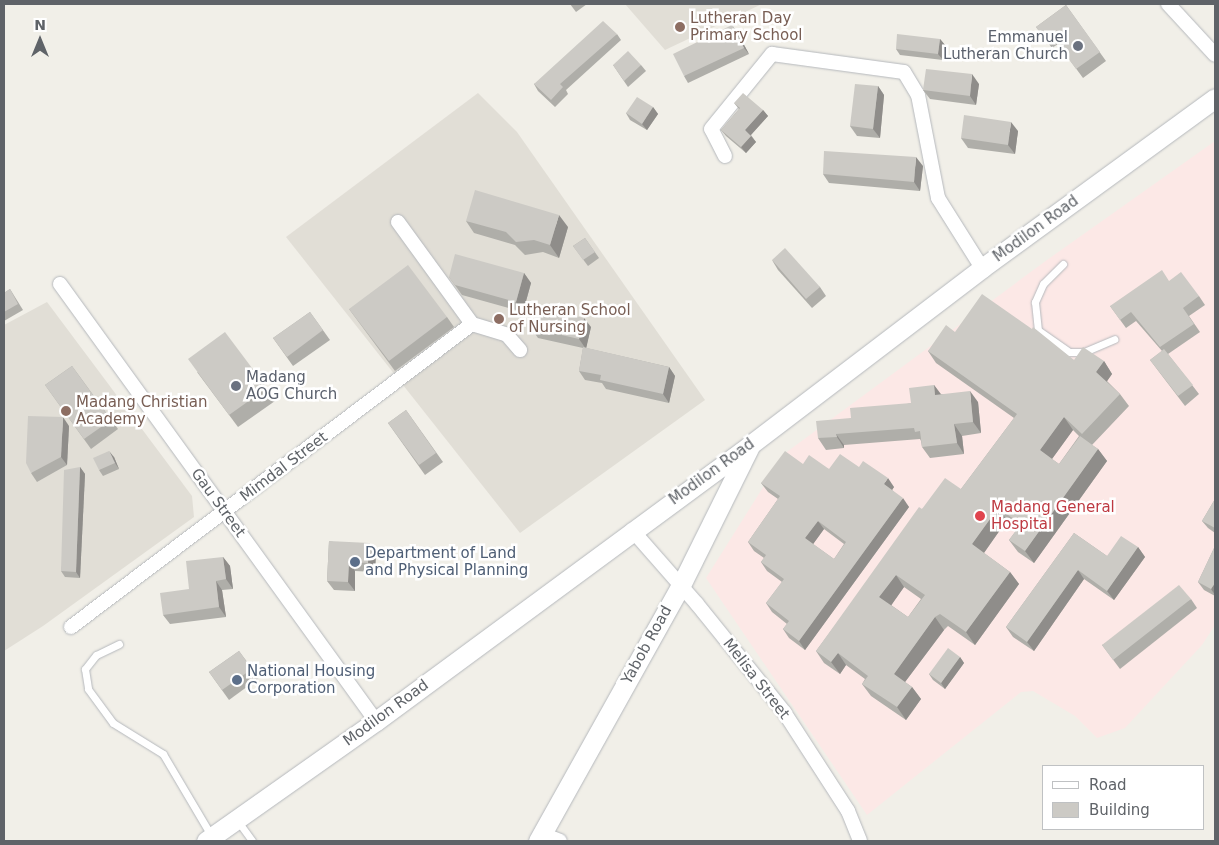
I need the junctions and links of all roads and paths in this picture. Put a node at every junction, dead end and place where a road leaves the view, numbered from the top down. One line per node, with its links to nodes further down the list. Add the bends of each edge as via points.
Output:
1 (1168, 4): 2 (street)
2 (1215, 55)
3 (1215, 98): 7 (main road, Modilon Road)
4 (725, 156): 7 (street, via 711,129 772,54 904,72 918,95 938,198)
5 (398, 222): 9 (street)
6 (1064, 264): 10 (lane, via 1043,284 1035,302 1038,330 1069,352 1084,352)
7 (982, 268): 12 (main road, Modilon Road)
8 (60, 284): 13 (street, Gau Street)
9 (472, 324): 11 (street, via 507,336); 13 (street, Mimdal Street)
10 (1114, 339)
11 (520, 350)
12 (750, 445): 14 (main road, Modilon Road); 15 (main road, Yabob Road)
13 (224, 512): 16 (street, Mimdal Street); 18 (street, Gau Street)
14 (632, 530): 15 (street, Melisa Street); 18 (main road, Modilon Road)
15 (680, 587): 20 (main road, Yabob Road); 24 (street, Melisa Street, via 784,712 848,811)
16 (72, 627)
17 (119, 644): 21 (lane, via 96,655 85,669 88,689 113,723 163,754)
18 (376, 721): 19 (main road, Modilon Road)
19 (237, 820): 21 (main road, Modilon Road); 22 (lane)
20 (540, 838): 23 (street)
21 (209, 839)
22 (252, 841)
23 (560, 841)
24 (860, 841)

